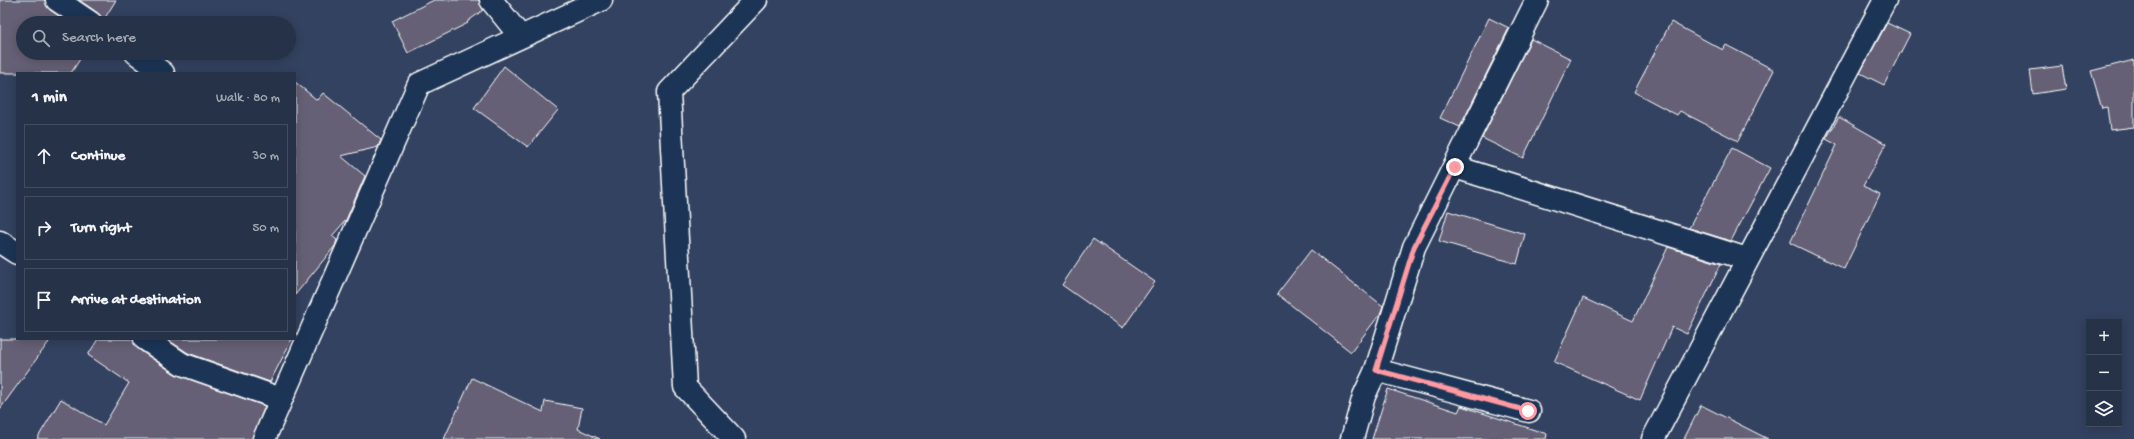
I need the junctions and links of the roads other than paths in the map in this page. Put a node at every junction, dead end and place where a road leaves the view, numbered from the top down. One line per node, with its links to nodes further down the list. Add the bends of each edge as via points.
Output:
1 (57, 0): 7 (street)
2 (491, 0): 8 (street)
3 (601, 0): 8 (street)
4 (756, 0): 20 (street, via 669,92 685,386)
5 (1538, 0): 11 (street)
6 (1886, 0): 14 (street)
7 (81, 16)
8 (520, 36): 17 (street, via 419,84)
9 (145, 60): 10 (street)
10 (162, 72)
11 (1455, 167): 14 (street); 16 (street, via 1414,247)
12 (0, 242): 13 (street)
13 (16, 252)
14 (1747, 259): 22 (street)
15 (146, 340): 17 (street, via 182,364)
16 (1376, 370): 18 (street); 21 (street, via 1364,396)
17 (281, 399): 19 (street)
18 (1528, 411)
19 (264, 439)
20 (734, 439)
21 (1352, 439)
22 (1652, 439)

